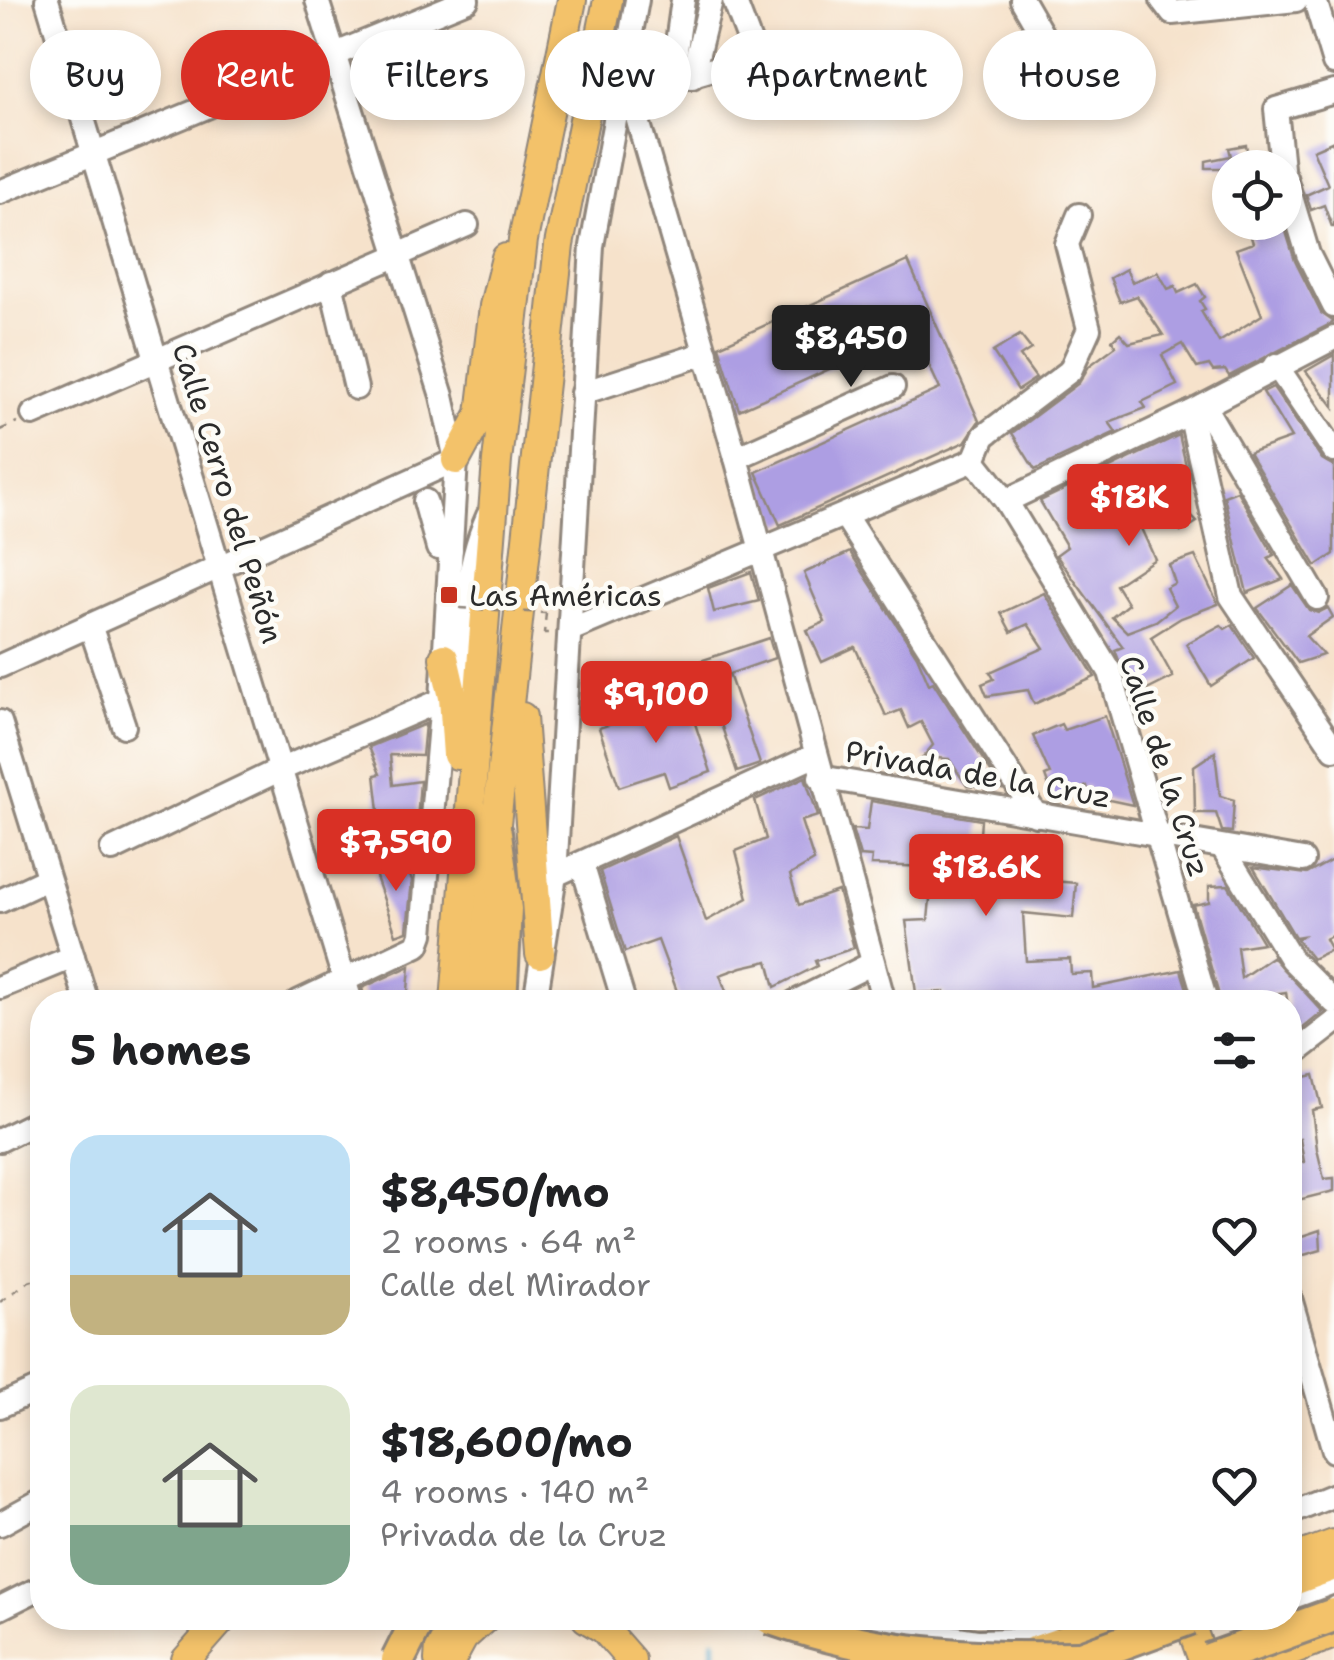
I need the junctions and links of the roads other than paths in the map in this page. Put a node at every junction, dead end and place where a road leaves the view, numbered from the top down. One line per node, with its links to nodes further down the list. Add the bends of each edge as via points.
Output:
1 (47, 0): 25 (street, Calle Cerro del Peñón)
2 (317, 0): 17 (street)
3 (466, 0): 17 (street)
4 (572, 0): 26 (main road)
5 (608, 0): 56 (main road, via 560,245)
6 (636, 0): 14 (street)
7 (683, 0): 15 (street)
8 (711, 0): 18 (street)
9 (734, 0): 20 (street, via 751,58)
10 (1022, 0): 16 (street)
11 (1296, 0): 13 (street)
12 (1315, 0): 19 (street)
13 (1167, 6)
14 (630, 30)
15 (679, 30)
16 (1039, 30)
17 (334, 52): 25 (street); 31 (street)
18 (691, 60)
19 (1334, 63)
20 (691, 76)
21 (1334, 92): 24 (street, via 1276,109)
22 (614, 120): 40 (street, via 592,246)
23 (638, 120): 35 (street)
24 (1280, 150)
25 (94, 155): 27 (street); 36 (street, Calle Cerro del Peñón)
26 (539, 162): 45 (main road, via 494,306 481,414); 72 (main road, via 523,240 493,503)
27 (0, 192)
28 (1079, 215): 46 (street, via 1067,244 1089,330 1070,371 984,436)
29 (468, 225): 31 (street)
30 (1302, 234): 33 (street)
31 (398, 253): 32 (street); 45 (street)
32 (331, 283): 36 (street); 39 (street)
33 (1334, 306)
34 (1334, 338): 37 (street)
35 (706, 353): 40 (street); 44 (street)
36 (157, 360): 42 (street); 52 (street, Calle Cerro del Peñón)
37 (1276, 365): 41 (street); 43 (street)
38 (893, 387): 44 (street)
39 (356, 388)
40 (582, 394): 55 (street)
41 (1197, 410): 47 (street); 53 (street); 62 (street, via 1231,596)
42 (33, 414)
43 (1334, 451)
44 (736, 458): 51 (street)
45 (456, 460): 50 (street); 52 (street)
46 (974, 460): 47 (street, Calle de la Cruz); 49 (street)
47 (1006, 501): 67 (street, Calle de la Cruz, via 1110,672)
48 (425, 502): 50 (street, via 438,548)
49 (845, 516): 51 (street); 65 (street)
50 (451, 549): 57 (street)
51 (761, 552): 55 (street); 63 (street)
52 (218, 566): 54 (street); 64 (street, Calle Cerro del Peñón)
53 (1317, 598)
54 (90, 625): 58 (street); 61 (street)
55 (570, 630): 73 (street)
56 (517, 651): 66 (main road); 76 (main road)
57 (444, 658): 59 (street); 72 (main road, via 458,742)
58 (0, 666)
59 (442, 700): 64 (street); 82 (street, via 418,946)
60 (0, 722): 74 (street)
61 (124, 726)
62 (1334, 749)
63 (817, 767): 65 (street, Privada de la Cruz); 71 (street); 78 (street)
64 (279, 770): 69 (street); 81 (street, Calle Cerro del Peñón)
65 (1036, 815): 67 (street, Privada de la Cruz)
66 (495, 833): 84 (main road); 85 (highway, via 505,909)
67 (1158, 836): 68 (street, Privada de la Cruz); 90 (street, Calle de la Cruz)
68 (1223, 848): 70 (street, Privada de la Cruz); 91 (street, via 1291,960)
69 (112, 850)
70 (1303, 860)
71 (582, 864): 73 (street); 87 (street)
72 (463, 867): 83 (main road)
73 (555, 875): 76 (street)
74 (48, 879): 75 (street); 77 (street)
75 (0, 900)
76 (540, 954): 86 (street)
77 (73, 957): 79 (street); 80 (street)
78 (873, 963): 88 (street); 89 (street)
79 (0, 987)
80 (83, 990)
81 (348, 990)
82 (352, 990)
83 (456, 990)
84 (483, 990)
85 (501, 990)
86 (537, 990)
87 (620, 990)
88 (820, 990)
89 (881, 990)
90 (1203, 990)
91 (1334, 1002)
92 (1334, 1023): 93 (street)
93 (1302, 1048)
94 (30, 1125): 95 (street)
95 (0, 1140)
96 (1302, 1354): 99 (street)
97 (30, 1393): 98 (street)
98 (0, 1406)
99 (1334, 1451)
100 (1334, 1495): 102 (street)
101 (30, 1505): 103 (street)
102 (1302, 1509)
103 (3, 1516)
104 (1334, 1544): 105 (main road)
105 (1302, 1556)
106 (1334, 1564): 107 (highway)
107 (1302, 1576)
108 (1334, 1582): 110 (street)
109 (30, 1593): 112 (street)
110 (1302, 1594)
111 (1334, 1598): 113 (street)
112 (0, 1608)
113 (1302, 1610)
114 (1334, 1615): 115 (highway, bridge)
115 (1302, 1626)
116 (212, 1630): 132 (main road)
117 (411, 1630): 133 (highway, bridge)
118 (414, 1630): 134 (main road)
119 (441, 1630): 135 (main road)
120 (472, 1630): 136 (main road)
121 (605, 1630): 137 (main road)
122 (816, 1630): 130 (highway, bridge, via 956,1660)
123 (904, 1630): 130 (street)
124 (1112, 1630): 130 (main road)
125 (1149, 1630): 130 (highway, bridge)
126 (1194, 1630): 139 (main road)
127 (1261, 1630): 140 (street)
128 (1291, 1630): 139 (highway, bridge)
129 (1334, 1634): 131 (main road)
130 (1075, 1652): 138 (main road)
131 (1281, 1656)
132 (186, 1660)
133 (398, 1660)
134 (409, 1660)
135 (439, 1660)
136 (450, 1660)
137 (631, 1660)
138 (1010, 1660)
139 (1206, 1660)
140 (1232, 1660)

